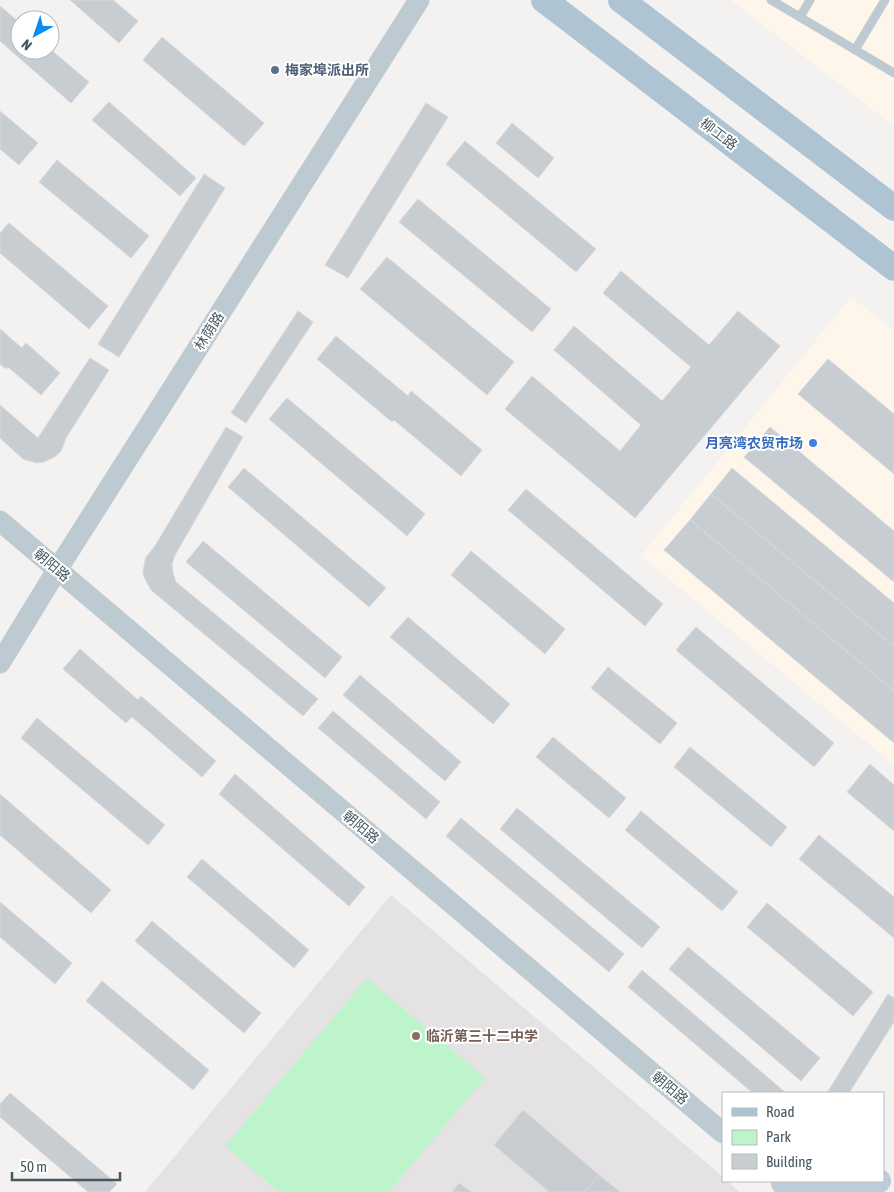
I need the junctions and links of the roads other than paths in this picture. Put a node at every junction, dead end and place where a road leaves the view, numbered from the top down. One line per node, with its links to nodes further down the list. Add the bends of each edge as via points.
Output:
1 (419, 0): 13 (street, 林荫路)
2 (544, 0): 11 (main road, 柳工路)
3 (621, 0): 10 (main road)
4 (771, 0): 7 (lane)
5 (810, 0): 7 (lane)
6 (884, 0): 8 (lane)
7 (800, 17): 8 (lane)
8 (855, 50): 9 (lane)
9 (894, 73)
10 (894, 208)
11 (894, 268)
12 (0, 521): 13 (street, 朝阳路)
13 (57, 570): 14 (street, 林荫路); 15 (street, 朝阳路)
14 (0, 663)
15 (722, 1131)
16 (894, 1175): 19 (main road)
17 (876, 1182): 18 (main road, via 841,1191)
18 (786, 1187)
19 (884, 1192)

